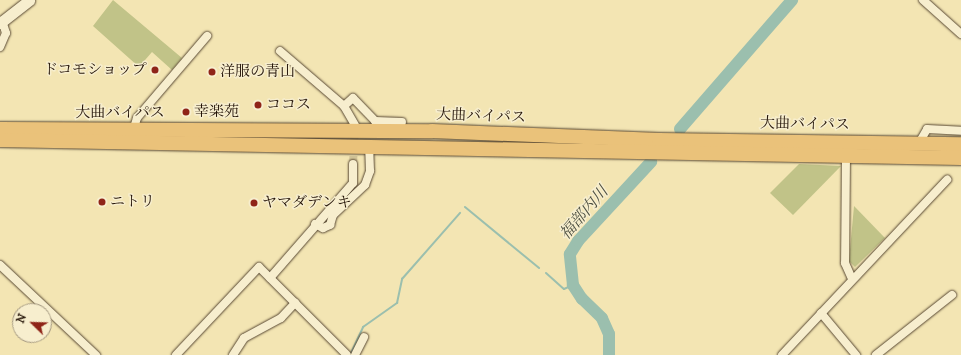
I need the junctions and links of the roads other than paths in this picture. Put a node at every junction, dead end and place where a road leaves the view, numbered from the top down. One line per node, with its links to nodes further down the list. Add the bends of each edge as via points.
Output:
1 (29, 0): 3 (street)
2 (923, 0): 4 (street)
3 (1, 22): 6 (street, via 6,33)
4 (961, 34)
5 (207, 36): 12 (street, via 137,118)
6 (0, 46)
7 (280, 51): 8 (street)
8 (344, 106): 9 (street); 11 (street, via 349,100 358,100 366,115 375,121 402,122)
9 (355, 125)
10 (0, 129): 12 (highway, 大曲バイパス)
11 (397, 130): 12 (highway, 大曲バイパス, via 204,128); 15 (highway, 大曲バイパス, via 659,140)
12 (133, 131)
13 (961, 131): 15 (street, via 927,129)
14 (0, 140): 17 (highway, 大曲バイパス)
15 (919, 143): 16 (highway, 大曲バイパス)
16 (961, 144)
17 (369, 146): 18 (highway, 大曲バイパス); 22 (street, via 370,171 364,185 333,215 330,225 324,228)
18 (846, 156): 19 (highway, 大曲バイパス); 25 (street, via 845,263)
19 (961, 158)
20 (353, 164): 22 (street, via 353,182)
21 (947, 180): 25 (street)
22 (315, 224): 24 (street)
23 (0, 265): 30 (street)
24 (270, 278): 27 (street); 31 (street, via 258,267)
25 (852, 279): 28 (street)
26 (952, 295): 37 (street)
27 (295, 303): 32 (street, via 282,318 244,338); 33 (street)
28 (821, 313): 35 (street); 36 (street)
29 (364, 337): 34 (street)
30 (96, 355)
31 (176, 355)
32 (233, 355)
33 (347, 355)
34 (355, 355)
35 (782, 355)
36 (856, 355)
37 (876, 355)

